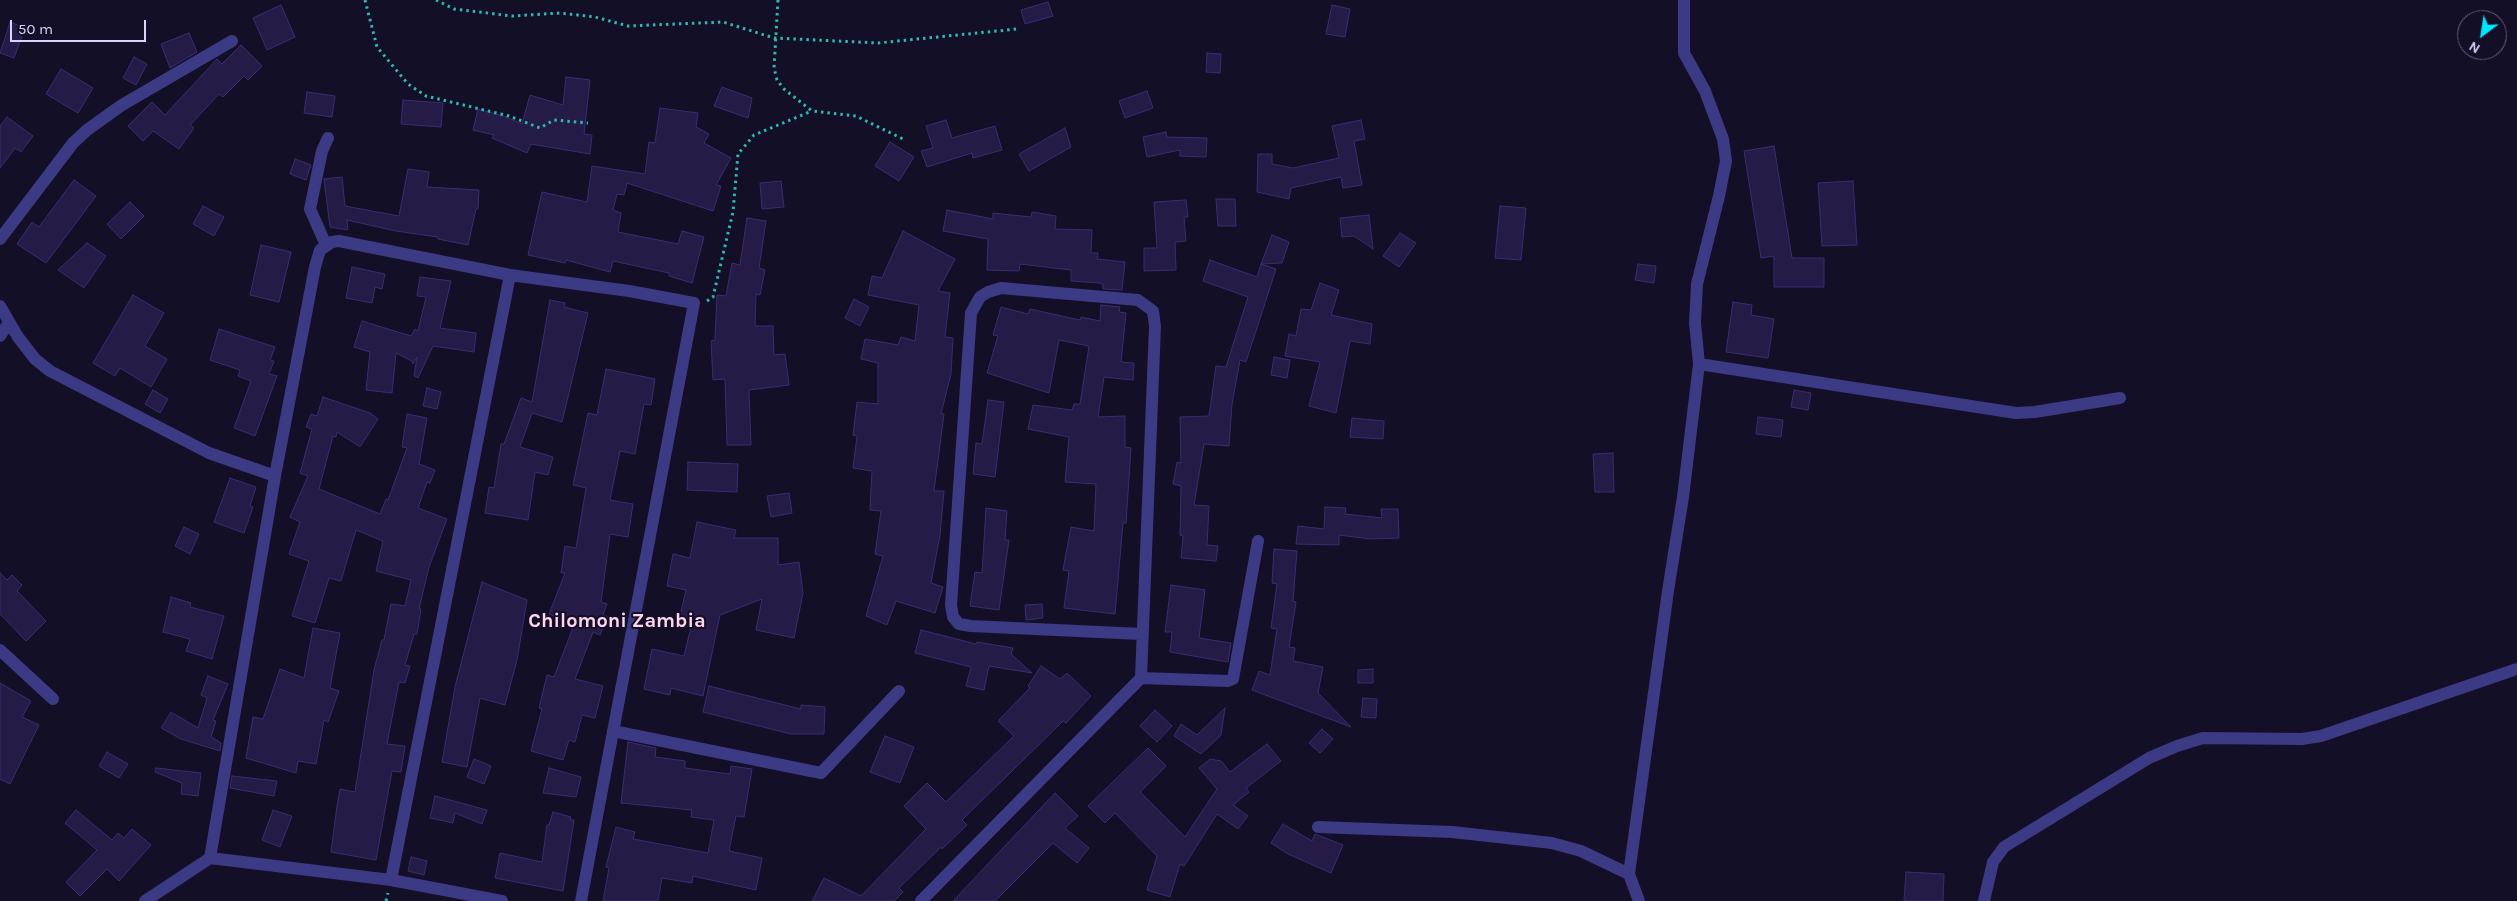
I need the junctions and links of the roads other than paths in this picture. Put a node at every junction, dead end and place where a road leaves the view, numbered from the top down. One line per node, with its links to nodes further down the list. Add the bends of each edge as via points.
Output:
1 (1684, 0): 10 (street, via 1684,53 1704,91 1722,139 1726,161 1697,284 1695,323)
2 (232, 41): 4 (street, via 122,104 87,130 73,143)
3 (328, 138): 5 (street, via 322,151 310,209)
4 (0, 239)
5 (326, 245): 6 (street, via 346,242); 12 (street, via 317,256 314,267)
6 (510, 275): 20 (street, via 694,303); 24 (street)
7 (0, 306): 8 (street)
8 (9, 322): 9 (street); 12 (street, via 35,359 50,371 209,454)
9 (0, 336)
10 (1699, 364): 11 (street, via 2016,413); 23 (street)
11 (2120, 398)
12 (275, 476): 22 (street)
13 (1258, 541): 17 (street, via 1233,679)
14 (1141, 634): 14 (street, via 1155,326 1152,311 1138,300 1001,288 988,292 980,297 971,313 953,617 959,624 971,626); 17 (street)
15 (0, 650): 19 (street)
16 (2517, 670): 30 (street, via 2321,736 2302,739 2203,738 2176,746 2149,758 2004,847 1992,862)
17 (1141, 678): 28 (street)
18 (898, 691): 20 (street, via 821,773)
19 (53, 699)
20 (614, 731): 27 (street)
21 (1318, 827): 23 (street, via 1452,832 1552,843 1581,851)
22 (210, 858): 24 (street); 25 (street)
23 (1629, 874): 29 (street)
24 (391, 880): 26 (street)
25 (145, 901)
26 (502, 901)
27 (581, 901)
28 (922, 901)
29 (1639, 901)
30 (1984, 901)

